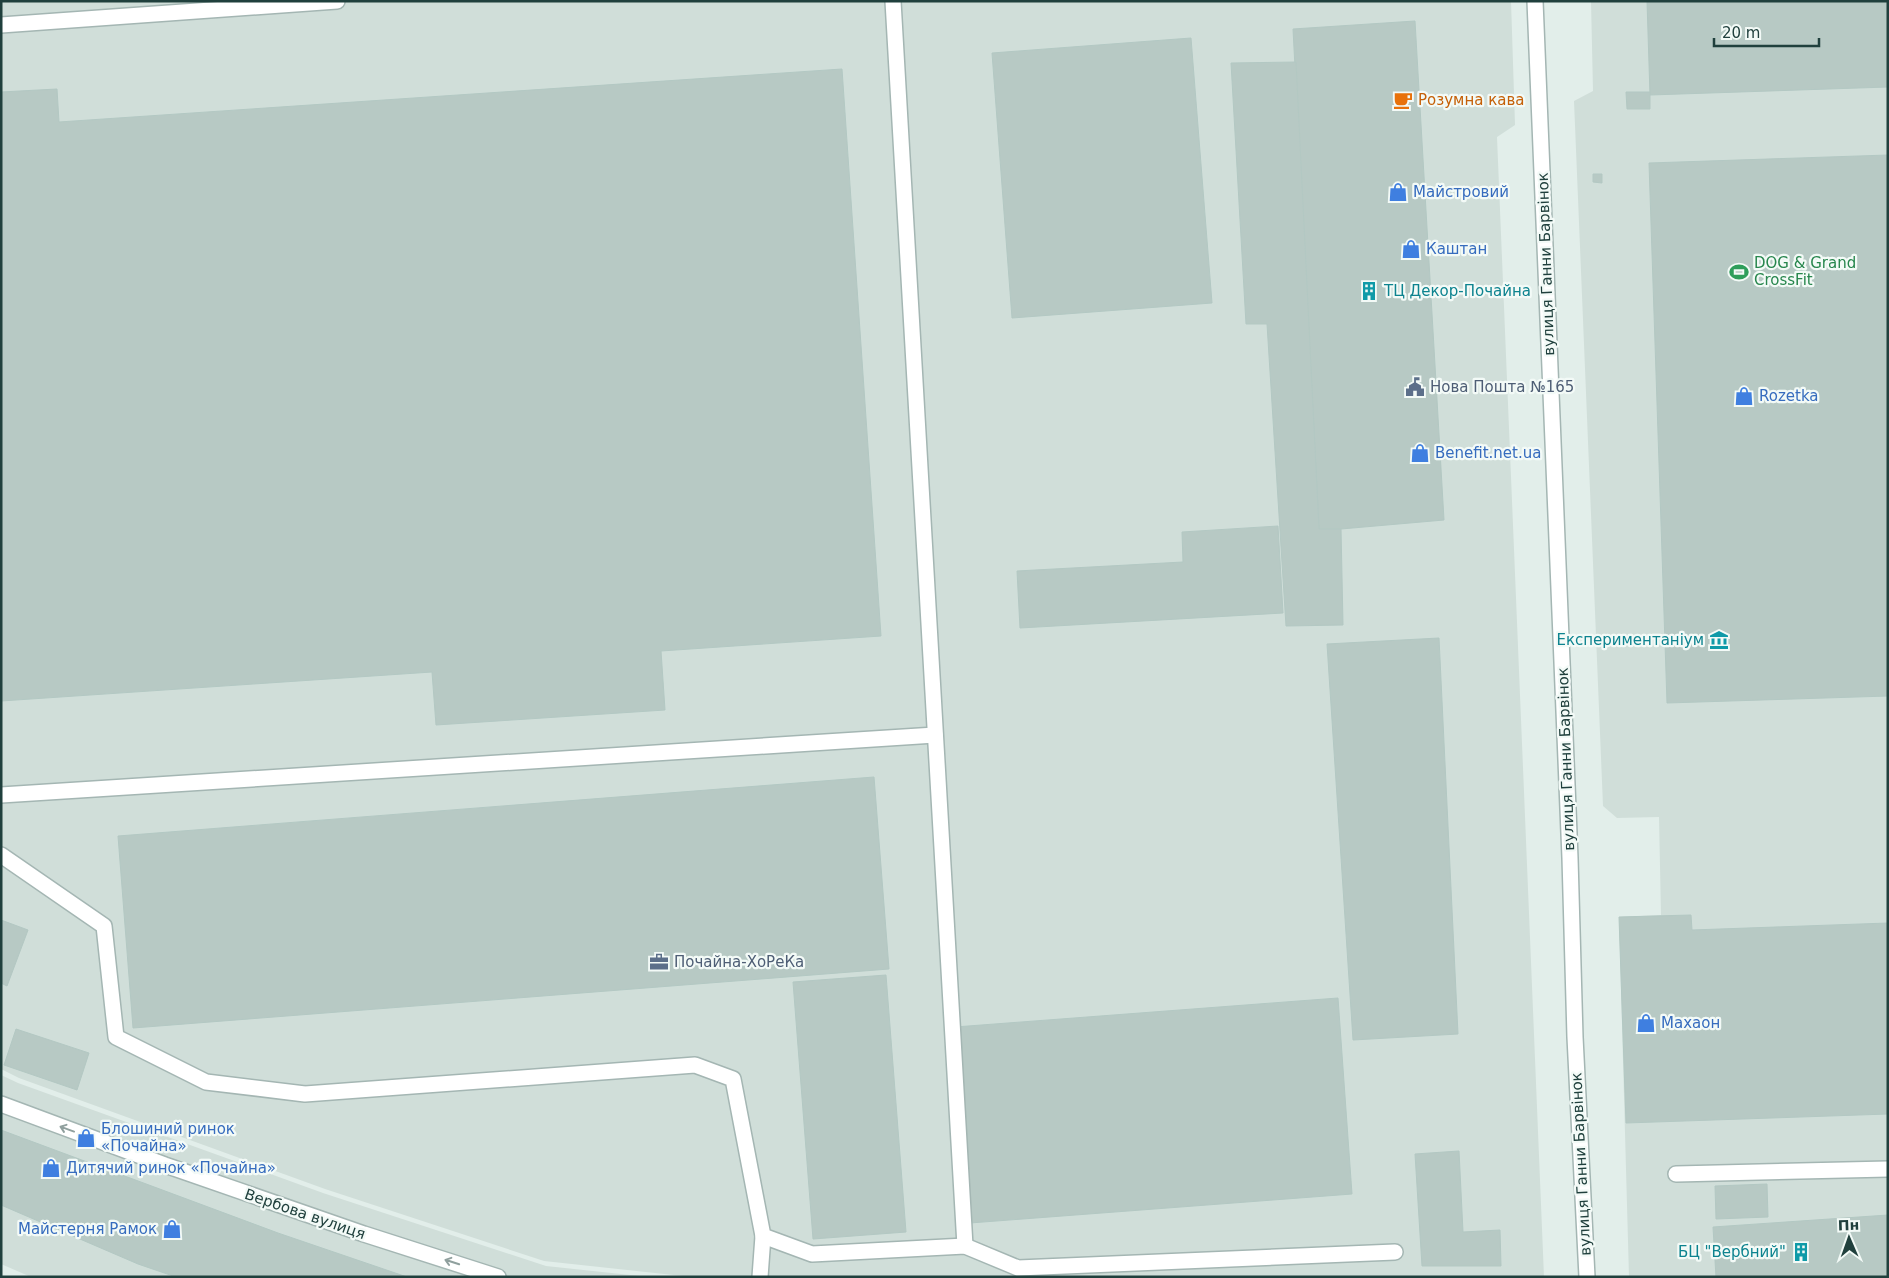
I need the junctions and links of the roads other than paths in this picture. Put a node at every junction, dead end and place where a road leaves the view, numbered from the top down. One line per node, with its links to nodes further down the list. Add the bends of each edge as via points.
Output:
1 (337, 1): 4 (street)
2 (893, 1): 5 (street)
3 (1535, 1): 16 (street, вулиця Ганни Барвінок, via 1568,811 1574,1037)
4 (1, 25)
5 (935, 735): 6 (street); 12 (street)
6 (1, 794)
7 (1, 854): 11 (street, via 104,926 116,1037 206,1082 305,1094 695,1065 733,1079)
8 (1, 1104): 14 (street, Вербова вулиця, one-way to 8, via 165,1165)
9 (1888, 1168): 10 (street)
10 (1676, 1174)
11 (763, 1236): 12 (street, via 812,1254); 15 (street)
12 (965, 1246): 13 (street, via 1018,1268)
13 (1395, 1252)
14 (498, 1277)
15 (760, 1277)
16 (1587, 1277)

